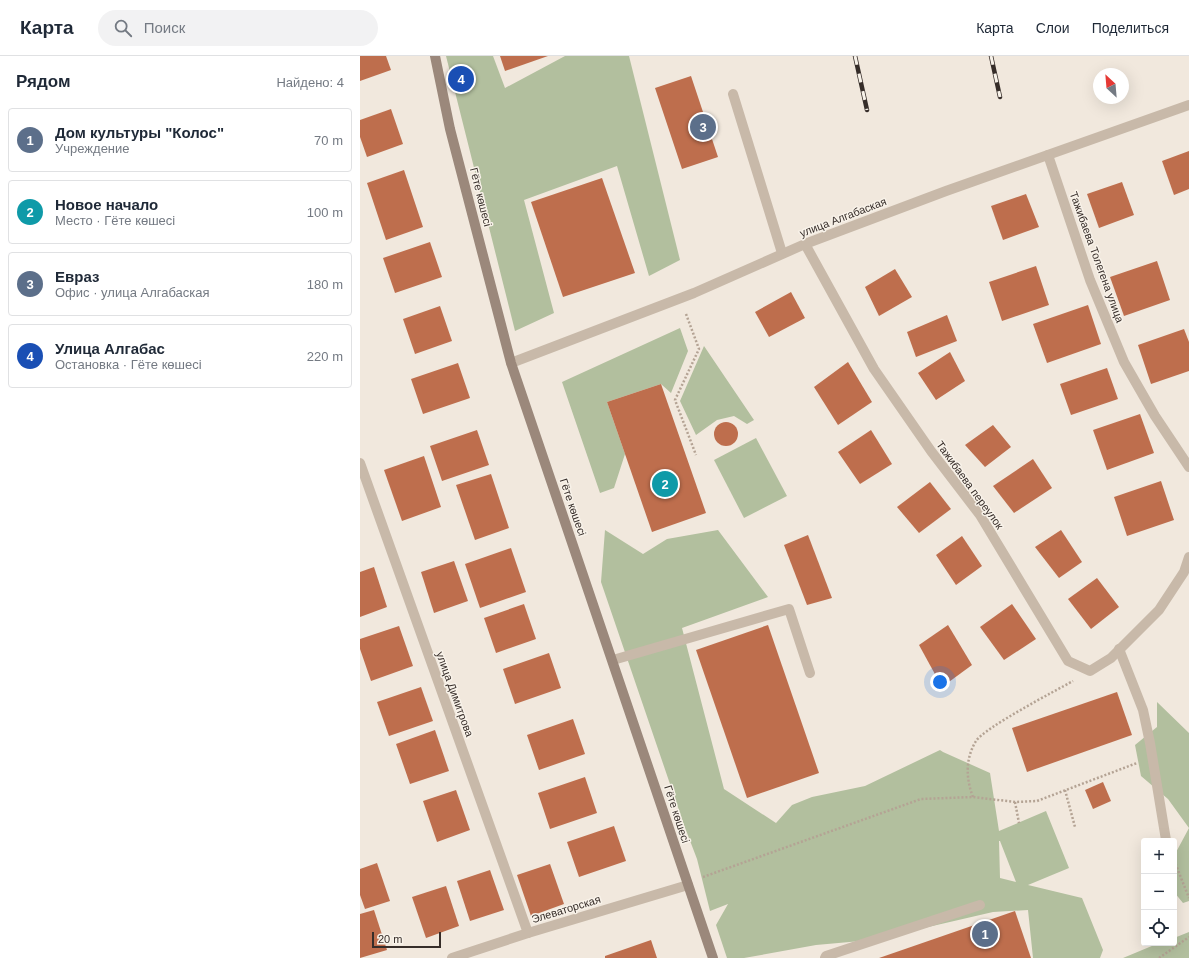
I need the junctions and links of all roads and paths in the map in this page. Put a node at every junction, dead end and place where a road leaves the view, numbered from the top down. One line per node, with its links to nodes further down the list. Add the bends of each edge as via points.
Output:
1 (435, 56): 8 (main road, Гёте көшесі, via 450,129)
2 (732, 94): 6 (street)
3 (1189, 105): 4 (street, улица Алгабаская)
4 (1048, 155): 5 (street, улица Алгабаская); 11 (street, Тажибаева Толегена улица, via 1090,280 1124,362 1155,416)
5 (805, 244): 6 (street, улица Алгабаская); 15 (street, Тажибаева переулок, via 874,369 931,451 980,515 1068,661)
6 (782, 253): 7 (street, улица Алгабаская)
7 (680, 299): 8 (street, улица Алгабаская); 9 (path, via 699,349 675,400)
8 (511, 363): 14 (main road, Гёте көшесі)
9 (696, 455)
10 (360, 463): 28 (street, улица Димитрова)
11 (1189, 467)
12 (1189, 557): 13 (street, via 1184,572 1159,610)
13 (1119, 649): 15 (street, via 1111,658); 17 (street, via 1143,710)
14 (613, 660): 16 (street, via 789,609); 25 (main road, Гёте көшесі)
15 (1090, 671): 19 (path, via 996,725 976,740 968,758 968,783)
16 (810, 673)
17 (1153, 757): 18 (path); 23 (street)
18 (1065, 790): 20 (path, via 1037,801); 22 (path)
19 (973, 797): 20 (path); 25 (path, via 921,799 712,873)
20 (1014, 802): 21 (path)
21 (1019, 823)
22 (1075, 827)
23 (1166, 838)
24 (1177, 868): 26 (path)
25 (688, 885): 28 (street, Элеваторская); 31 (main road, Гёте көшесі)
26 (1189, 898)
27 (980, 905): 32 (street)
28 (528, 933): 30 (street, Элеваторская)
29 (1189, 937): 33 (path)
30 (452, 958)
31 (713, 958)
32 (825, 958)
33 (1159, 958)

